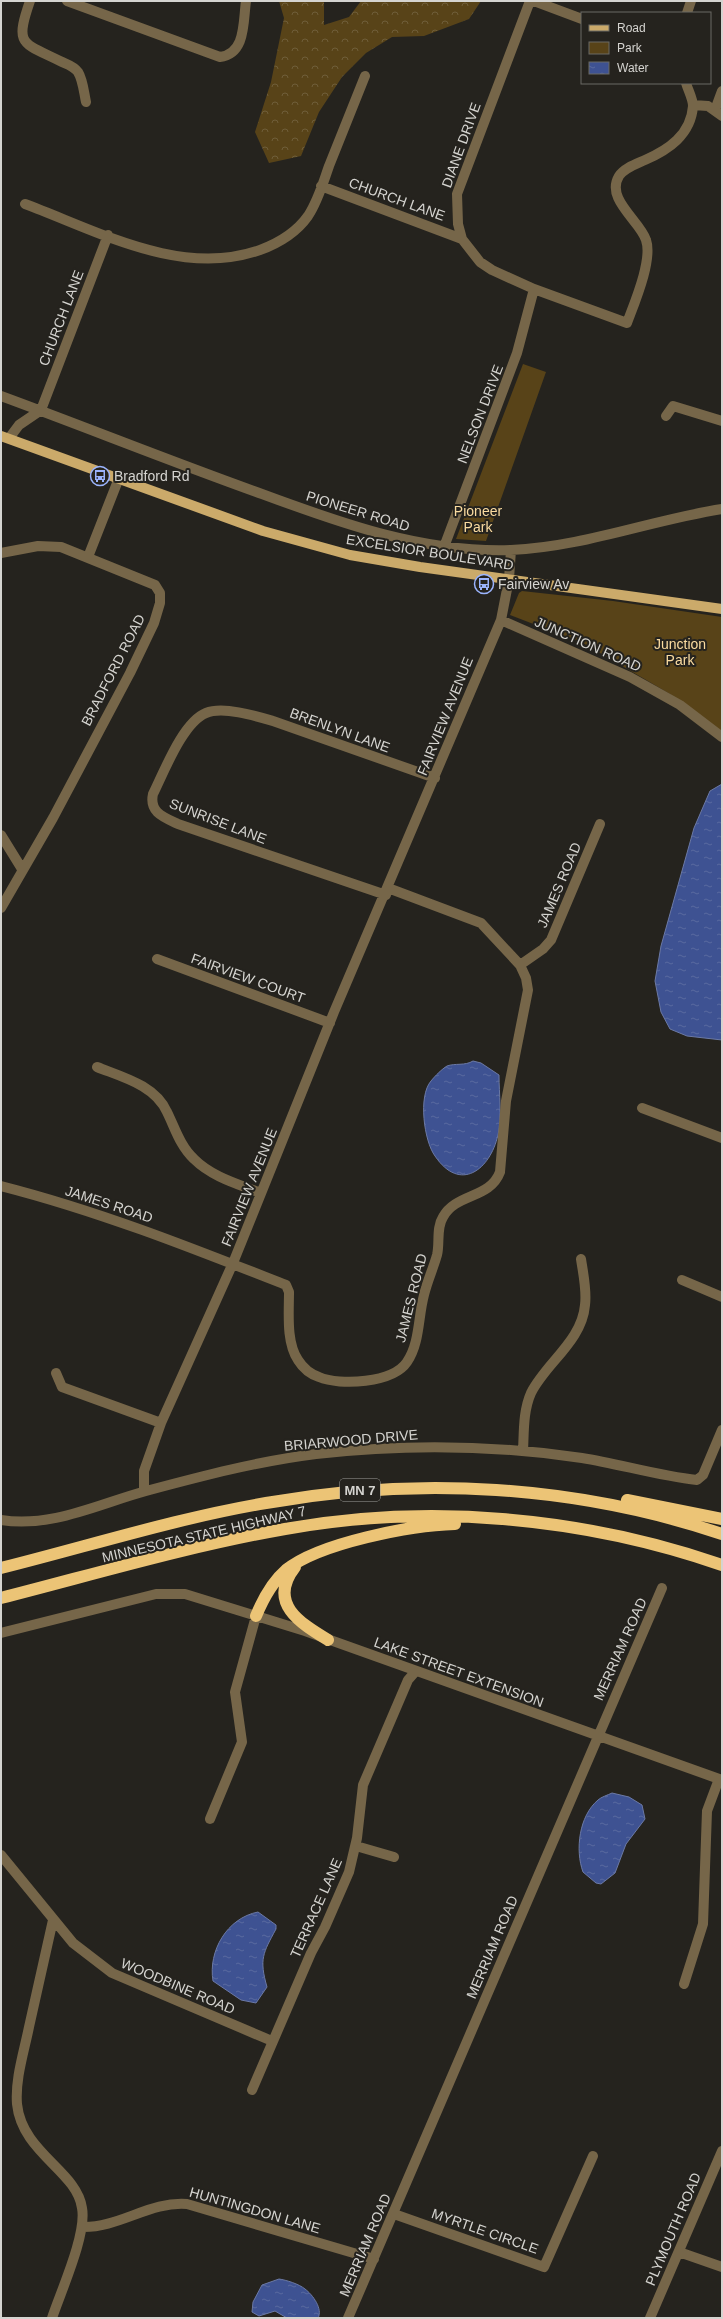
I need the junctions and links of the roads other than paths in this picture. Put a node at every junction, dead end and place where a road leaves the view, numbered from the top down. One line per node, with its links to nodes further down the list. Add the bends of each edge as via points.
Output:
1 (30, 1): 12 (street, via 22,25 23,39 29,46 77,71)
2 (67, 1): 3 (street, via 220,57 234,52 240,40)
3 (246, 1)
4 (530, 1): 18 (street, DIANE DRIVE, via 461,180 456,209)
5 (534, 1): 8 (street)
6 (692, 1): 7 (street)
7 (687, 12)
8 (581, 19)
9 (365, 76): 15 (street)
10 (686, 84): 13 (street)
11 (722, 91): 14 (street)
12 (86, 102)
13 (693, 105): 14 (street, via 708,106); 19 (street, DIANE DRIVE, via 684,132 676,141 665,151 634,165 619,177 616,194 642,232 648,249 627,323)
14 (719, 113)
15 (322, 186): 17 (street, via 308,215 298,228 285,239 249,254 204,260 181,258 159,254); 18 (street, CHURCH LANE)
16 (25, 204): 17 (street)
17 (108, 235): 21 (street, CHURCH LANE)
18 (462, 238): 19 (street, DIANE DRIVE, via 480,262)
19 (534, 289): 27 (street, NELSON DRIVE, via 518,353)
20 (1, 396): 21 (street, PIONEER ROAD)
21 (41, 410): 24 (street); 27 (street, PIONEER ROAD, via 313,513 385,536)
22 (666, 416): 23 (street, via 673,406)
23 (721, 419)
24 (5, 435): 25 (main road, EXCELSIOR BOULEVARD)
25 (119, 478): 30 (street); 31 (main road, EXCELSIOR BOULEVARD, via 251,527 309,545 394,564)
26 (722, 509): 28 (street, PIONEER ROAD, via 591,539)
27 (444, 547): 28 (street, PIONEER ROAD)
28 (511, 550): 31 (street, FAIRVIEW AVENUE)
29 (1, 553): 30 (street, BRADFORD ROAD, via 48,546)
30 (88, 558): 39 (street, BRADFORD ROAD, via 155,585 160,592 160,603 154,623 130,673 53,818)
31 (509, 579): 32 (main road, EXCELSIOR BOULEVARD); 33 (street, FAIRVIEW AVENUE)
32 (722, 609)
33 (500, 620): 35 (street, JUNCTION ROAD, via 630,677 680,705); 36 (street, FAIRVIEW AVENUE)
34 (234, 712): 36 (street, BRENLYN LANE, via 273,720); 40 (street, SUNRISE LANE, via 207,712 197,719 183,737 153,794 151,802 154,809 178,824)
35 (722, 738)
36 (435, 778): 40 (street, FAIRVIEW AVENUE)
37 (600, 824): 43 (street, JAMES ROAD, via 551,940)
38 (1, 835): 39 (street)
39 (22, 869): 41 (street, BRADFORD ROAD)
40 (387, 891): 43 (street, SUNRISE LANE, via 481,923); 44 (street, FAIRVIEW AVENUE)
41 (1, 908)
42 (157, 959): 44 (street, FAIRVIEW COURT)
43 (520, 966): 51 (street, JAMES ROAD, via 528,990 506,1101 500,1172 492,1187 452,1205 442,1218 437,1255 424,1296 413,1352 406,1364 390,1376 369,1380 335,1380 311,1373 298,1361 291,1346 286,1285)
44 (330, 1023): 49 (street, FAIRVIEW AVENUE)
45 (97, 1067): 49 (street, via 138,1084 160,1099 182,1144 202,1166)
46 (642, 1108): 47 (street)
47 (722, 1138)
48 (1, 1186): 51 (street, JAMES ROAD, via 143,1230)
49 (261, 1193): 51 (street, FAIRVIEW AVENUE)
50 (581, 1258): 57 (street, via 585,1305 582,1316 572,1338 531,1393 525,1415)
51 (233, 1263): 55 (street, FAIRVIEW AVENUE)
52 (682, 1280): 53 (street)
53 (722, 1297)
54 (56, 1373): 55 (street, via 62,1387)
55 (162, 1423): 58 (street, FAIRVIEW AVENUE, via 144,1471)
56 (722, 1430): 57 (street, BRIARWOOD DRIVE, via 703,1475 697,1480 581,1458)
57 (523, 1451): 58 (street, BRIARWOOD DRIVE, via 441,1447 379,1448 316,1454 258,1463)
58 (144, 1491): 61 (street, BRIARWOOD DRIVE, via 41,1521)
59 (532, 1492): 60 (highway, via 615,1498); 63 (highway, MINNESOTA STATE HIGHWAY 7 / MN 7, via 627,1508); 66 (highway, MINNESOTA STATE HIGHWAY 7 / MN 7, via 432,1487 315,1495 208,1515)
60 (722, 1519)
61 (3, 1520)
62 (528, 1522): 64 (highway, via 450,1524 377,1534); 65 (highway, MINNESOTA STATE HIGHWAY 7 / MN 7, via 637,1540); 68 (highway, MINNESOTA STATE HIGHWAY 7 / MN 7, via 438,1516 323,1523 211,1545)
63 (722, 1534)
64 (301, 1561): 69 (highway, via 273,1584); 71 (highway, via 287,1582 285,1590 288,1605 295,1618)
65 (722, 1565)
66 (1, 1568)
67 (662, 1588): 73 (street, MERRIAM ROAD)
68 (1, 1598)
69 (256, 1616): 70 (street, LAKE STREET EXTENSION, via 185,1594 156,1594); 71 (street, LAKE STREET EXTENSION); 75 (street, via 235,1692 242,1742)
70 (1, 1633)
71 (328, 1640): 72 (street, LAKE STREET EXTENSION)
72 (415, 1672): 73 (street, LAKE STREET EXTENSION); 76 (street, TERRACE LANE, via 408,1680 369,1768 360,1802)
73 (597, 1736): 74 (street, LAKE STREET EXTENSION); 85 (street, MERRIAM ROAD)
74 (720, 1780): 80 (street, via 708,1811 703,1924)
75 (210, 1819)
76 (356, 1846): 78 (street); 81 (street, TERRACE LANE, via 349,1872)
77 (1, 1855): 79 (street, WOODBINE ROAD)
78 (394, 1856)
79 (53, 1920): 81 (street, WOODBINE ROAD, via 73,1943 112,1973); 86 (street, via 19,2073 17,2104 20,2120 27,2135 77,2194 82,2207)
80 (684, 1984)
81 (272, 2041): 82 (street, TERRACE LANE)
82 (252, 2090)
83 (722, 2151): 87 (street, PLYMOUTH ROAD)
84 (593, 2156): 85 (street, MYRTLE CIRCLE, via 544,2267)
85 (394, 2214): 88 (street, MERRIAM ROAD)
86 (82, 2227): 88 (street, HUNTINGDON LANE, via 99,2226 163,2205 187,2204); 90 (street)
87 (679, 2252): 89 (street); 92 (street, PLYMOUTH ROAD)
88 (374, 2259): 91 (street, MERRIAM ROAD)
89 (722, 2267)
90 (52, 2318)
91 (348, 2318)
92 (650, 2318)

